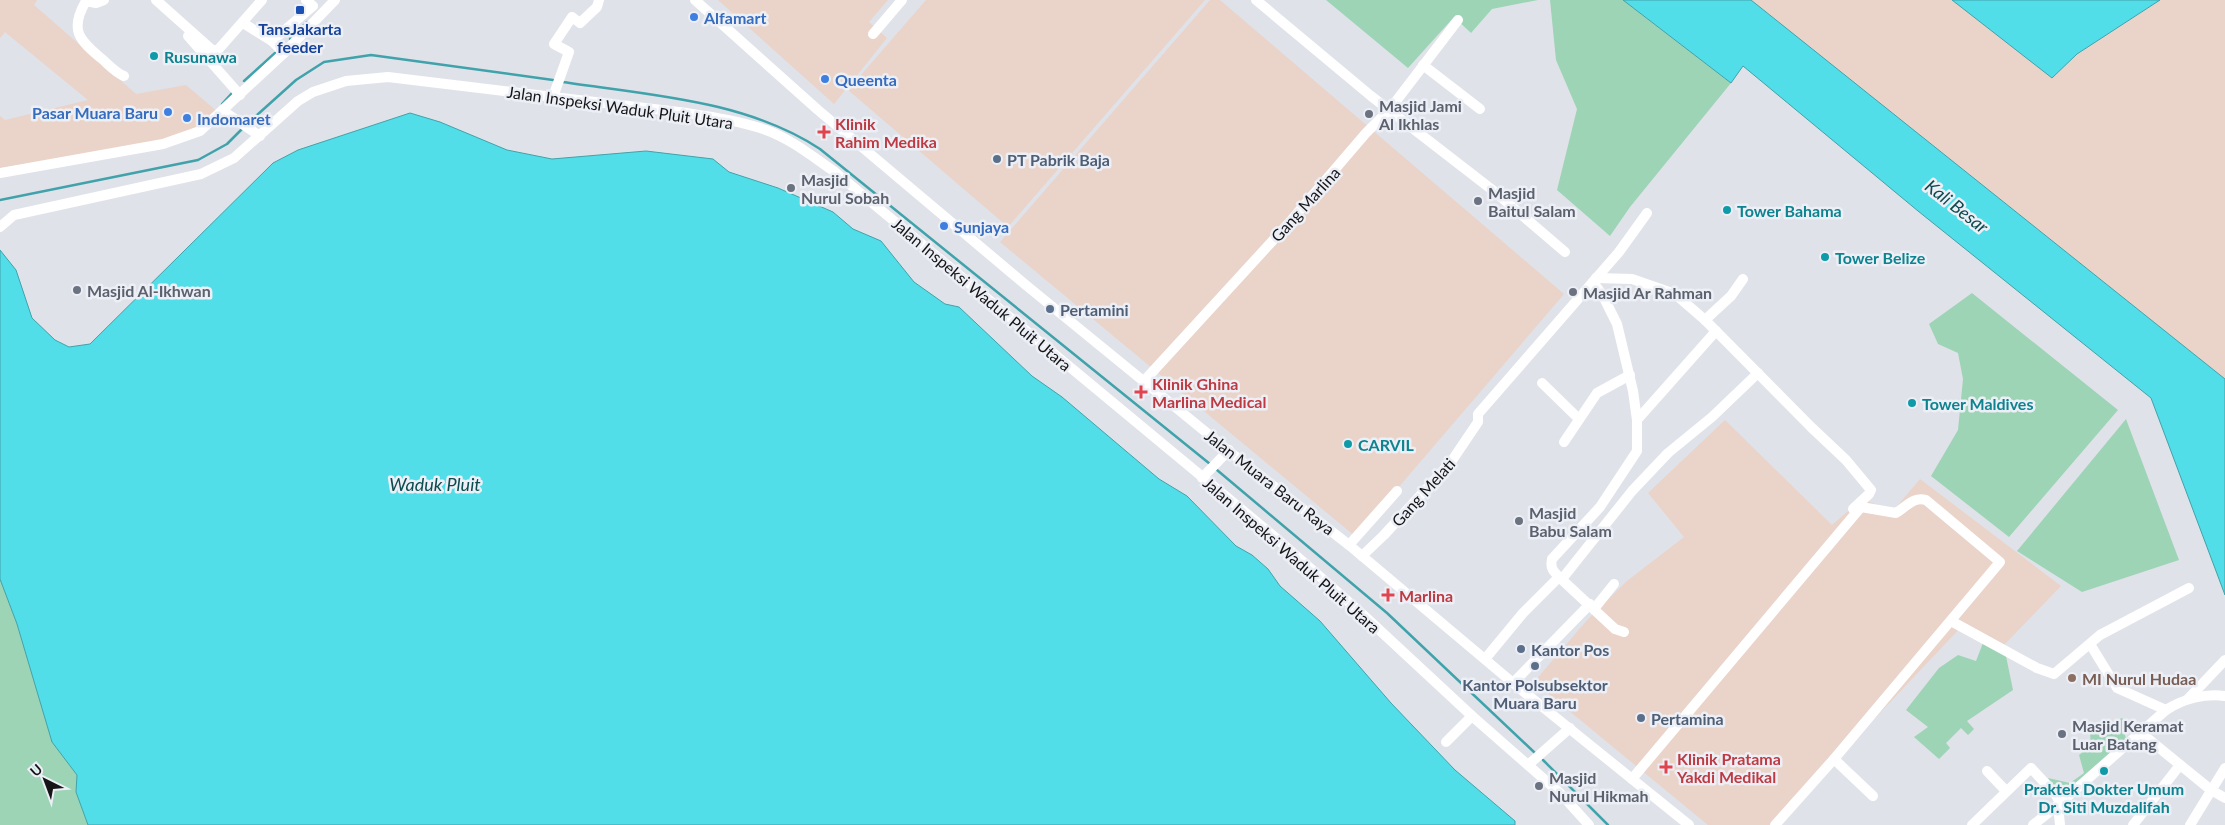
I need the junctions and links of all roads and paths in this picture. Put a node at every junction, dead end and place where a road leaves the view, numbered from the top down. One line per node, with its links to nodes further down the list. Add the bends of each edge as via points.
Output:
1 (85, 0): 2 (street, via 96,3); 18 (street, via 78,16 80,39)
2 (104, 0)
3 (156, 0): 13 (street)
4 (262, 0): 12 (street)
5 (306, 0): 15 (street, via 313,6)
6 (335, 0): 16 (street)
7 (599, 0): 20 (street, via 597,7 580,22 572,17 554,44 569,52)
8 (694, 0): 35 (street, Jalan Muara Baru Raya, via 826,116)
9 (902, 0): 14 (street)
10 (1256, 0): 21 (street)
11 (1458, 20): 17 (street, Gang Marlina)
12 (243, 23): 13 (street, via 217,51); 15 (street)
13 (188, 28): 19 (street, via 185,33)
14 (873, 34)
15 (272, 41): 16 (street)
16 (282, 51): 19 (street)
17 (1423, 64): 21 (street, Gang Marlina); 22 (street)
18 (124, 76)
19 (240, 95): 23 (street)
20 (553, 97): 24 (street, Jalan Inspeksi Waduk Pluit Utara, via 388,77 346,80 312,92); 41 (street, Jalan Inspeksi Waduk Pluit Utara, via 736,121 768,131 802,150 835,172)
21 (1390, 109): 28 (street); 35 (street, Gang Marlina)
22 (1480, 110)
23 (223, 111): 24 (street); 25 (street, via 200,131 164,144)
24 (256, 133): 27 (street, Jalan Inspeksi Waduk Pluit Utara, via 234,158 201,174 14,215)
25 (0, 173)
26 (1647, 213): 29 (street, Gang Melati)
27 (0, 227)
28 (1565, 252)
29 (1594, 280): 31 (street, via 1632,279 1671,293); 34 (street, via 1616,324); 45 (street, Gang Melati, via 1478,414 1478,422 1451,462)
30 (1743, 280): 31 (street)
31 (1705, 320): 32 (street)
32 (1716, 331): 33 (street); 38 (street)
33 (1758, 373): 43 (street, via 1846,460 1870,490 1854,507); 46 (street, via 1668,453 1632,491)
34 (1630, 375): 37 (street, via 1601,390); 38 (street)
35 (1144, 381): 40 (street, Jalan Muara Baru Raya)
36 (1542, 383): 37 (street)
37 (1579, 419): 39 (street)
38 (1637, 420): 46 (street, via 1637,451 1600,507 1552,559 1551,569)
39 (1564, 442)
40 (1229, 450): 41 (street); 44 (street, Jalan Muara Baru Raya)
41 (1202, 478): 59 (street, Jalan Inspeksi Waduk Pluit Utara, via 1359,611)
42 (1397, 490): 44 (street)
43 (1851, 519): 50 (street, via 1861,507 1896,513 1920,498 2000,562); 68 (street)
44 (1349, 545): 45 (street, Jalan Muara Baru Raya)
45 (1362, 556): 53 (street, Jalan Muara Baru Raya)
46 (1561, 578): 49 (street); 53 (street, via 1523,612)
47 (1614, 584): 49 (street)
48 (2189, 588): 52 (street)
49 (1592, 606): 51 (street, via 1615,629); 55 (street)
50 (1951, 621): 52 (street, via 2050,674); 63 (street)
51 (1624, 632)
52 (2090, 644): 58 (street, via 2112,682 2122,692)
53 (1485, 659): 55 (street, Jalan Muara Baru Raya)
54 (2225, 660): 57 (street)
55 (1513, 683): 60 (street, Jalan Muara Baru Raya)
56 (2225, 696): 57 (street)
57 (2188, 699): 58 (street)
58 (2166, 710): 61 (street)
59 (1472, 716): 62 (street); 64 (street, Jalan Inspeksi Waduk Pluit Utara)
60 (1570, 728): 64 (street); 68 (street, Jalan Muara Baru Raya)
61 (2141, 733): 65 (street); 73 (street)
62 (1446, 742)
63 (1834, 759): 71 (street); 76 (street)
64 (1528, 765): 74 (street, Jalan Inspeksi Waduk Pluit Utara)
65 (2180, 765): 69 (street); 80 (street)
66 (2225, 768): 69 (street)
67 (1987, 771): 70 (street)
68 (1632, 779): 75 (street, Jalan Muara Baru Raya)
69 (2212, 790): 72 (street); 81 (street)
70 (2006, 792): 73 (street, via 2033,768); 77 (street)
71 (1873, 796)
72 (2225, 798)
73 (2059, 804): 78 (street); 79 (street)
74 (1589, 825)
75 (1689, 825)
76 (1775, 825)
77 (1972, 825)
78 (2033, 825)
79 (2060, 825)
80 (2133, 825)
81 (2190, 825)

